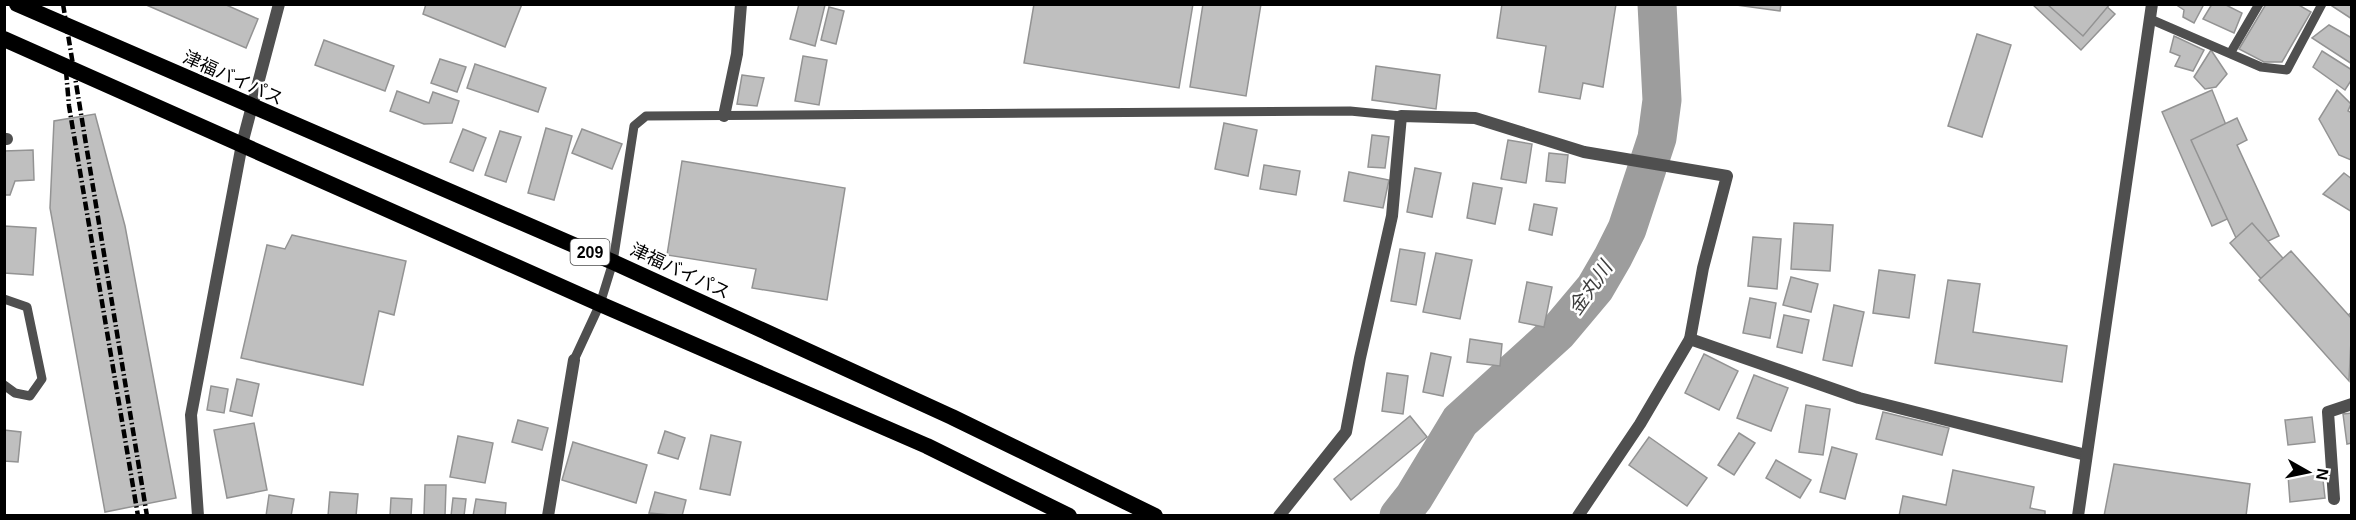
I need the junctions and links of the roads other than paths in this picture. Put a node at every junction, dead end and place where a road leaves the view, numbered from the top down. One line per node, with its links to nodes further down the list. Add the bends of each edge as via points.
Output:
1 (17, 4): 10 (highway, 津福バイパス / 209)
2 (279, 4): 10 (street)
3 (741, 4): 11 (street, via 737,54)
4 (2152, 4): 7 (street)
5 (2259, 4): 9 (lane)
6 (2322, 4): 9 (lane, via 2287,70 2261,67)
7 (2150, 19): 9 (lane); 21 (street)
8 (4, 39): 13 (highway, 209)
9 (2230, 52)
10 (253, 109): 13 (street); 14 (highway, 津福バイパス / 209)
11 (724, 116): 12 (lane, via 1338,111); 14 (lane, via 646,116 634,126)
12 (1401, 116): 17 (street, via 1475,118 1584,152 1727,176 1703,268); 27 (street, via 1392,216 1346,432)
13 (242, 144): 16 (highway, 209); 23 (street, via 191,415)
14 (613, 262): 16 (lane); 26 (highway, 津福バイパス / 209, via 952,417)
15 (4, 299): 19 (lane, via 27,307 42,379 30,396 15,393)
16 (600, 304): 18 (lane); 25 (highway, 209, via 927,446)
17 (1690, 339): 21 (street, via 1859,398); 28 (street, via 1640,424)
18 (574, 360): 24 (street)
19 (4, 385)
20 (2352, 404): 22 (street, via 2328,412)
21 (2086, 455): 29 (street)
22 (2334, 499)
23 (198, 516)
24 (548, 516)
25 (1069, 516)
26 (1155, 516)
27 (1279, 516)
28 (1578, 516)
29 (2078, 516)

